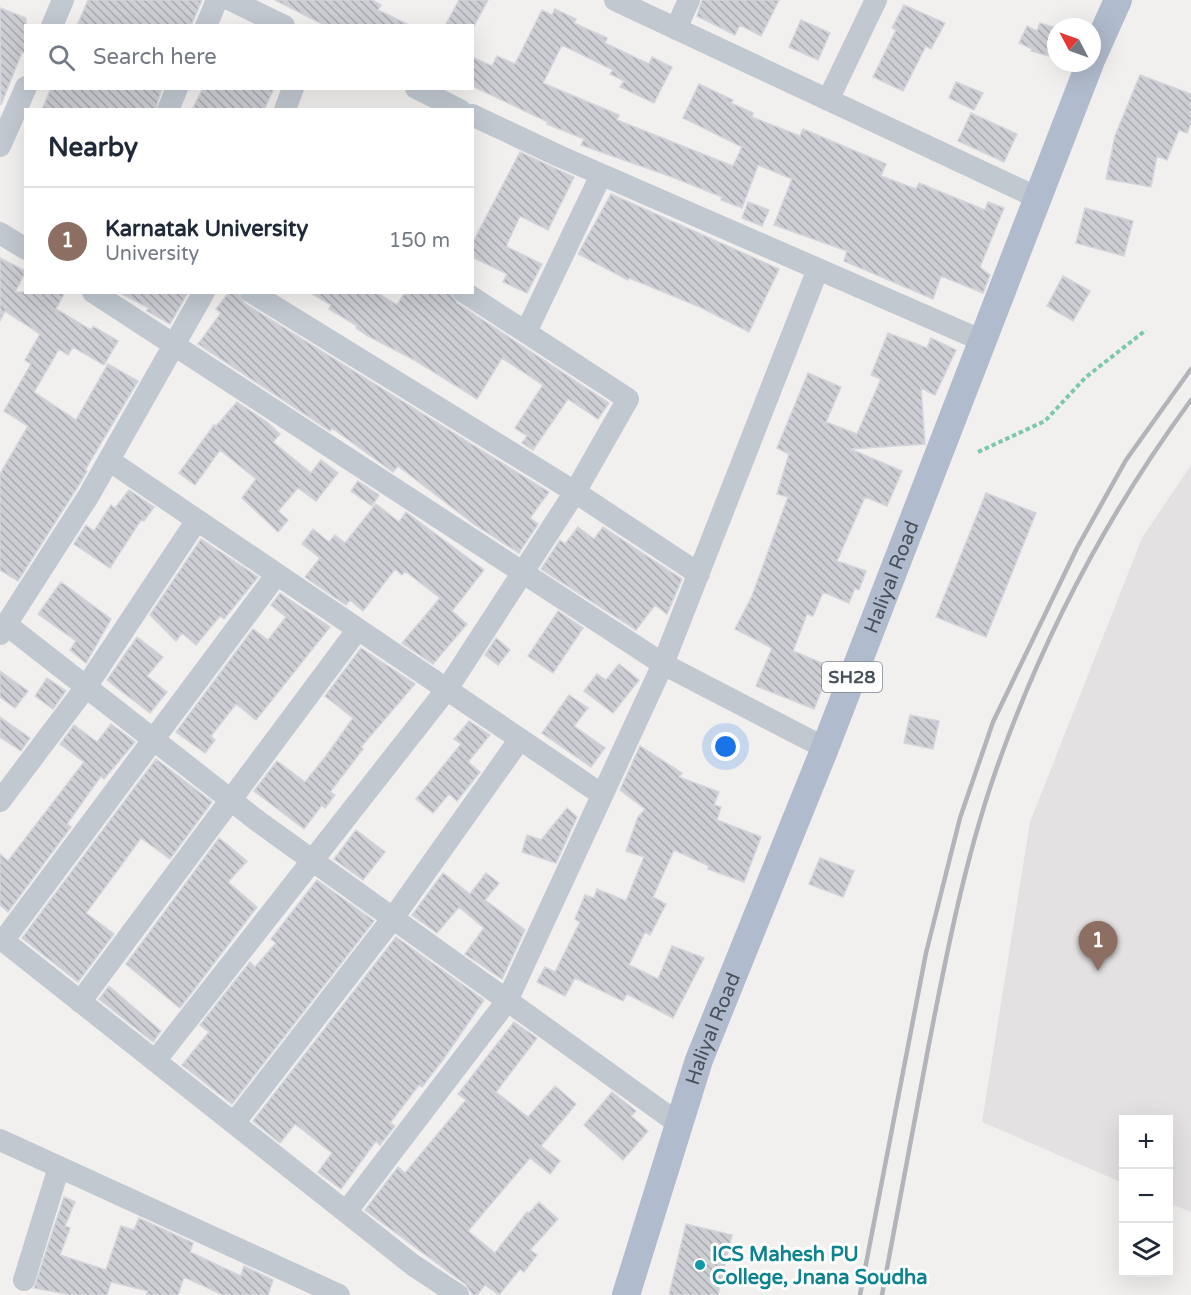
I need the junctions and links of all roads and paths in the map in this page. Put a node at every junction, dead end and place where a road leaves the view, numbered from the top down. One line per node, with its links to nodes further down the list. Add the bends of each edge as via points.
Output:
1 (63, 0): 8 (street)
2 (217, 0): 9 (street)
3 (231, 0): 10 (street)
4 (615, 0): 11 (street)
5 (689, 0): 11 (street)
6 (876, 0): 18 (street)
7 (1118, 0): 12 (main road)
8 (53, 24)
9 (207, 24)
10 (280, 24)
11 (676, 29): 18 (street)
12 (1101, 38)
13 (1087, 72): 25 (main road, Haliyal Road / SH28)
14 (25, 90): 23 (street)
15 (176, 90): 19 (street)
16 (292, 90): 20 (street)
17 (420, 90): 21 (street)
18 (828, 100): 25 (street)
19 (169, 108)
20 (286, 108)
21 (456, 108)
22 (474, 116): 24 (street)
23 (0, 146)
24 (602, 175): 28 (street); 34 (street)
25 (1038, 198): 35 (main road, Haliyal Road / SH28)
26 (0, 233): 27 (street)
27 (24, 248)
28 (818, 269): 35 (street); 43 (street)
29 (96, 294): 36 (street)
30 (203, 294): 36 (street)
31 (254, 294): 39 (street)
32 (467, 294): 34 (street)
33 (1146, 330): 37 (path, via 1086,377 1045,421)
34 (526, 332): 39 (street, via 628,399)
35 (983, 341): 51 (main road, Haliyal Road / SH28)
36 (176, 346): 38 (street); 41 (street)
37 (978, 452)
38 (110, 460): 40 (street); 44 (street)
39 (575, 492): 41 (street); 43 (street)
40 (197, 520): 42 (street); 47 (street)
41 (523, 572): 46 (street); 48 (street)
42 (277, 574): 45 (street); 49 (street)
43 (699, 574): 46 (street)
44 (4, 629): 47 (street)
45 (358, 629): 48 (street); 53 (street)
46 (663, 664): 51 (street); 52 (street)
47 (86, 687): 49 (street); 54 (street)
48 (447, 689): 50 (street); 55 (street)
49 (154, 739): 53 (street); 57 (street)
50 (520, 739): 52 (street); 56 (street)
51 (825, 748): 62 (main road, Haliyal Road / SH28, via 699,1060)
52 (601, 794): 58 (street)
53 (231, 800): 55 (street); 59 (street)
54 (0, 801)
55 (312, 861): 56 (street); 60 (street)
56 (393, 918): 58 (street); 61 (street)
57 (2, 940): 59 (street)
58 (507, 1001): 62 (street); 65 (street)
59 (80, 1002): 60 (street)
60 (155, 1061): 61 (street)
61 (234, 1123): 65 (street)
62 (679, 1124): 69 (main road, Haliyal Road / SH28)
63 (0, 1140): 64 (street)
64 (59, 1167): 66 (street); 67 (street)
65 (346, 1212): 68 (street)
66 (24, 1280)
67 (339, 1295)
68 (458, 1295)
69 (626, 1295)

